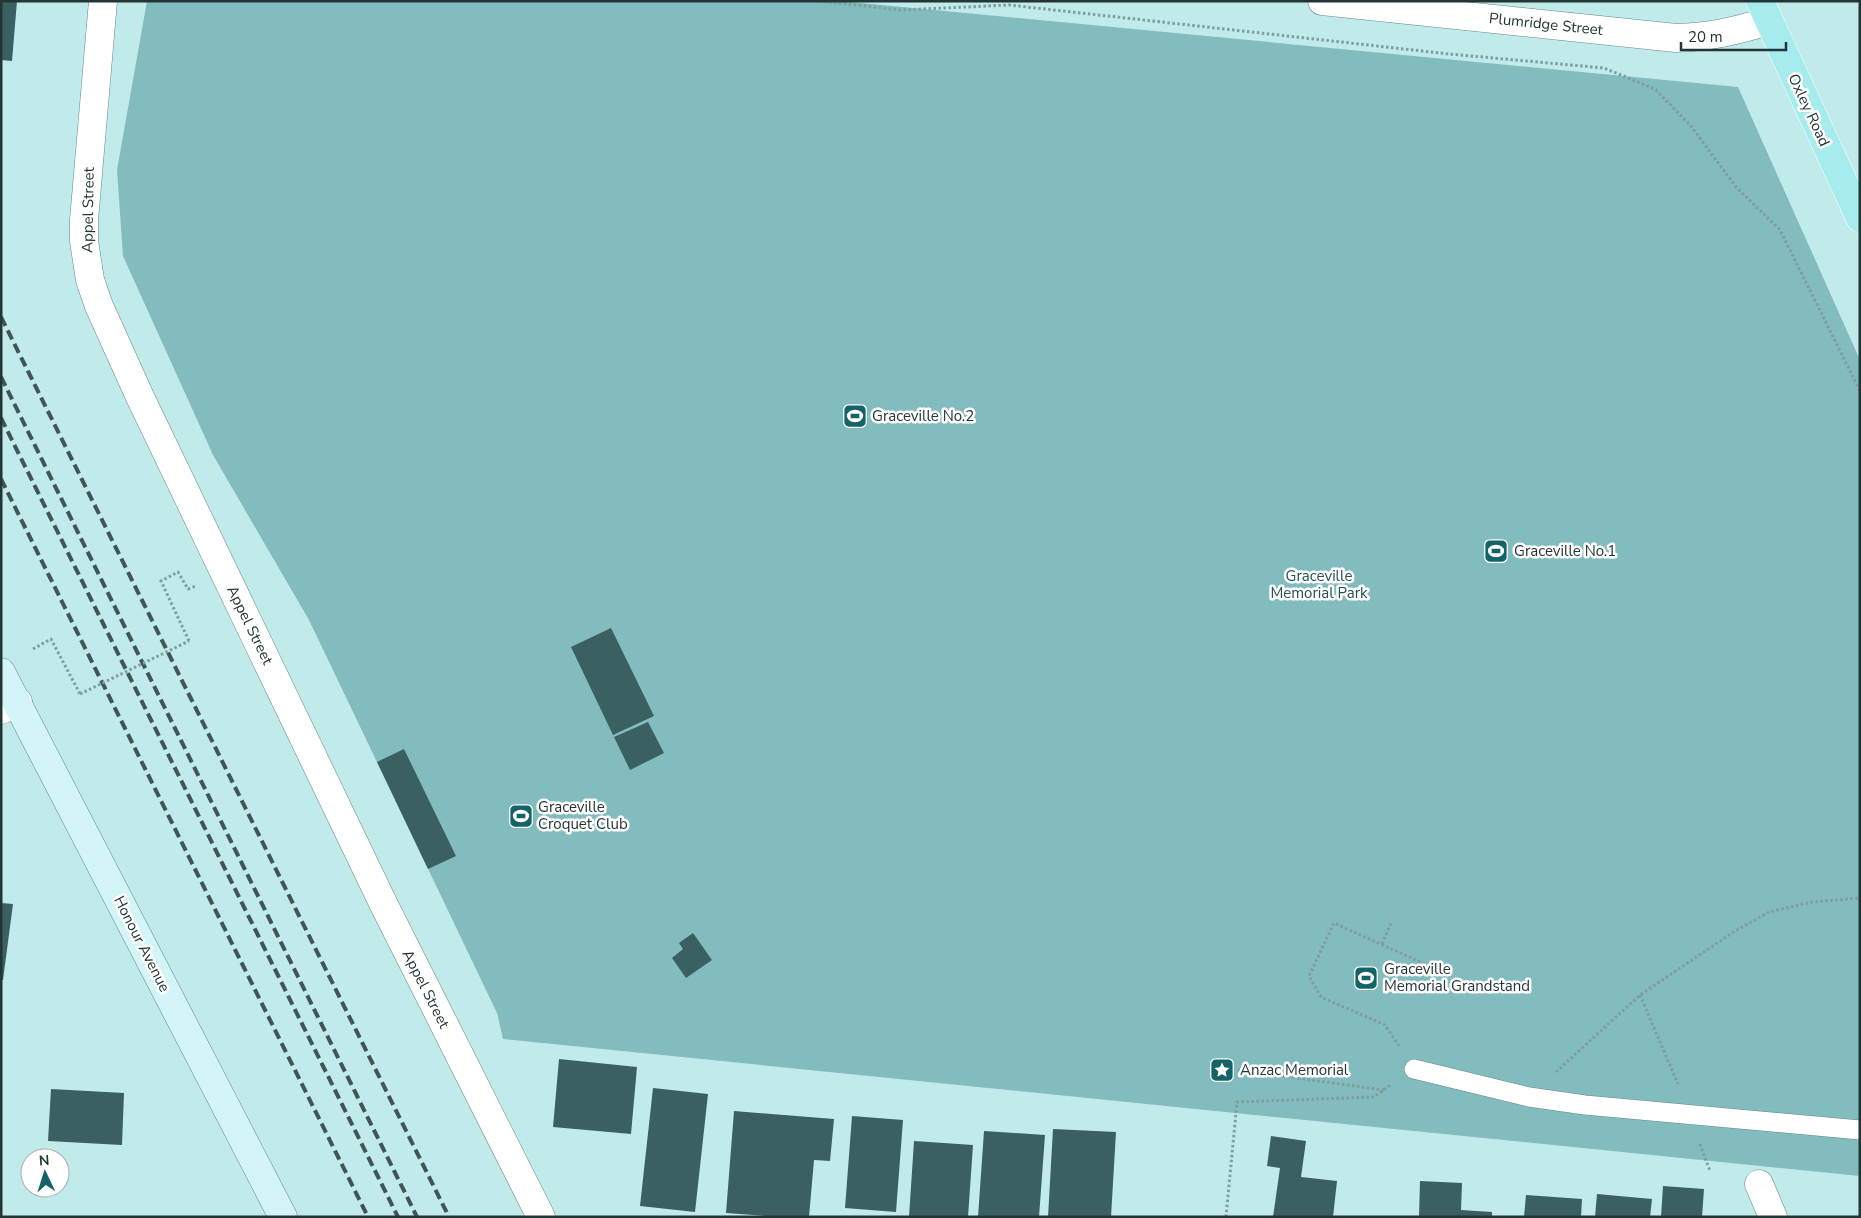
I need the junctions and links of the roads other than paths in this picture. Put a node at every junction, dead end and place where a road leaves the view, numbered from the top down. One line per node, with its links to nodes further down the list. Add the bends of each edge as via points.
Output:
1 (103, 1): 11 (street, Appel Street, via 84,227 90,280 99,306 379,894)
2 (1322, 1): 3 (street, Plumridge Street, via 1676,38 1719,35)
3 (1764, 11): 4 (main road, Oxley Road)
4 (1860, 218)
5 (1, 672): 6 (main road, Honour Avenue)
6 (9, 706): 10 (main road, Honour Avenue)
7 (1414, 1070): 8 (lane, via 1530,1097 1585,1105)
8 (1860, 1130)
9 (1759, 1184): 12 (street)
10 (283, 1217)
11 (541, 1217)
12 (1773, 1217)

